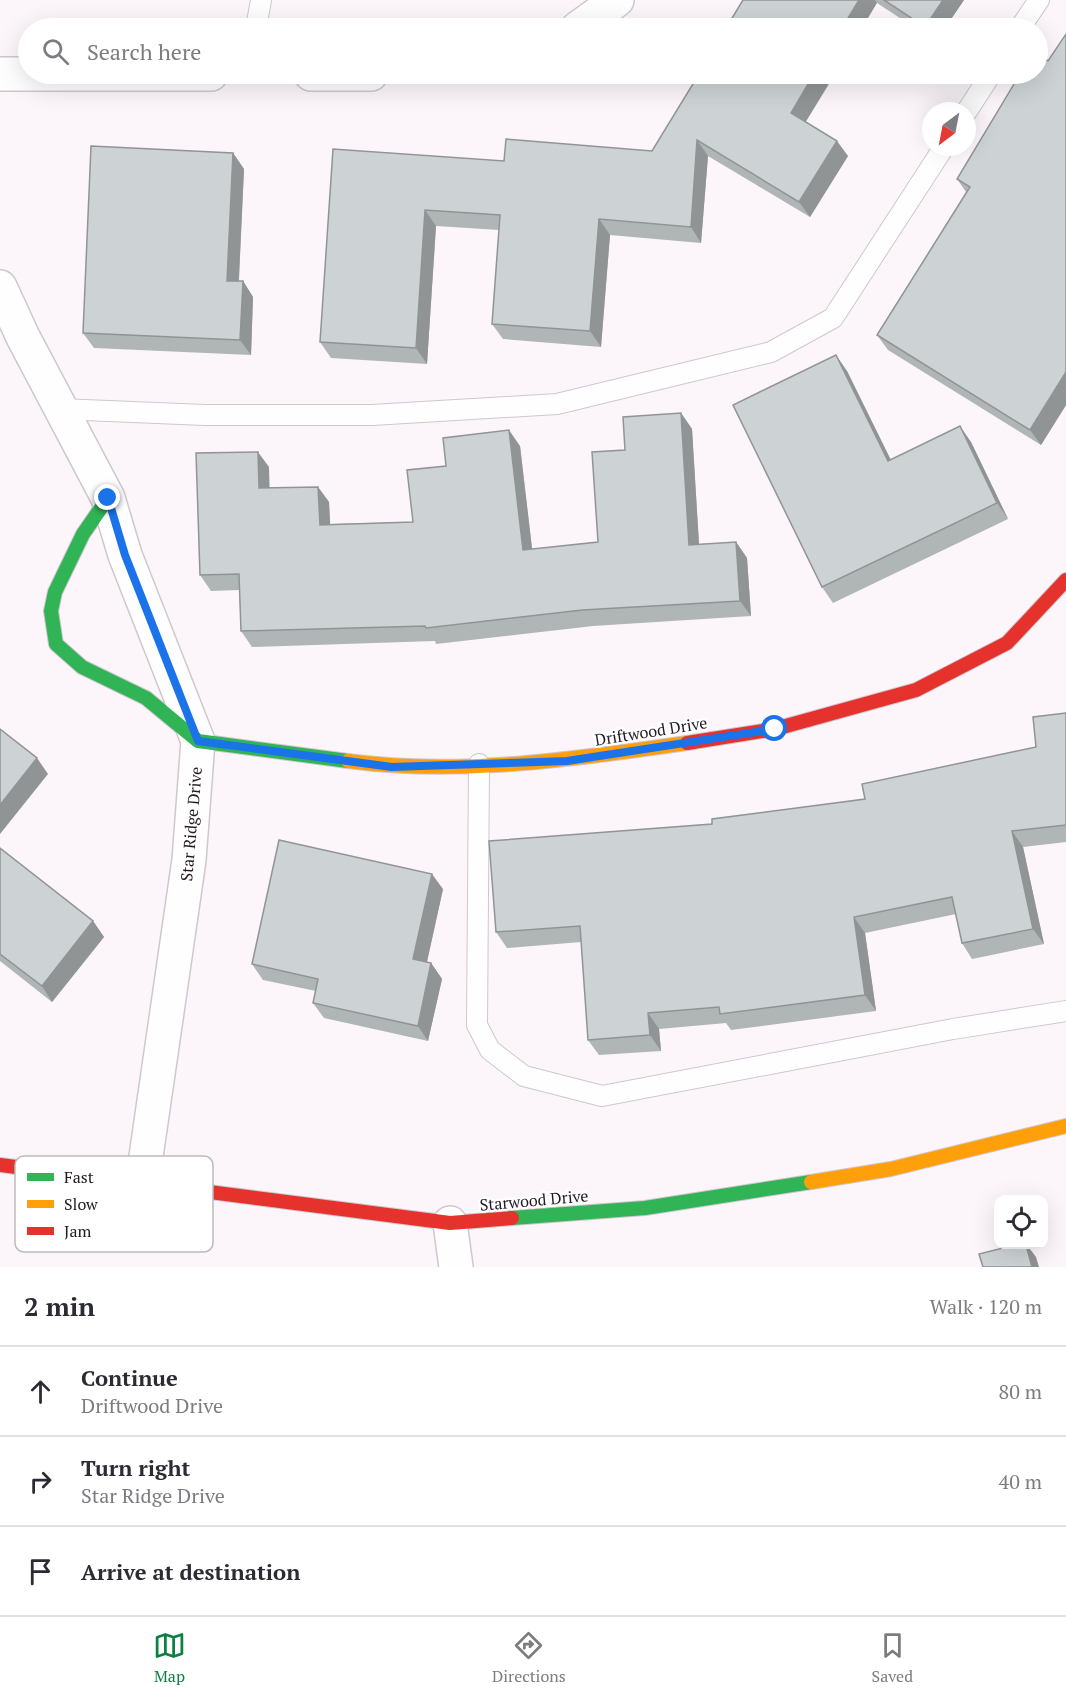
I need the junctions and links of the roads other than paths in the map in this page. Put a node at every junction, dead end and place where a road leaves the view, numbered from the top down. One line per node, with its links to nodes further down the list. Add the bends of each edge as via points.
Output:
1 (261, 0): 4 (lane)
2 (617, 0): 5 (street)
3 (1039, 0): 6 (lane)
4 (258, 18)
5 (592, 18)
6 (1027, 18)
7 (0, 74): 8 (street)
8 (18, 74)
9 (985, 84): 10 (lane)
10 (973, 102)
11 (938, 156): 13 (lane, via 833,318 771,352 556,405 372,415 205,415)
12 (0, 286): 13 (street, Star Ridge Drive)
13 (60, 409): 14 (street, Star Ridge Drive)
14 (108, 498): 16 (street, Star Ridge Drive, via 125,555); 16 (street, via 83,534 55,592 51,611 56,644 82,667 146,698)
15 (1066, 579): 17 (street, Driftwood Drive, via 1007,643 916,690 775,729 567,761)
16 (198, 741): 17 (street, Driftwood Drive, via 392,767); 20 (street, Star Ridge Drive, via 189,860)
17 (479, 764): 18 (lane, via 477,1025 490,1050 524,1076 602,1096)
18 (1066, 1011)
19 (1066, 1125): 24 (street, Starwood Drive, via 879,1171 645,1208)
20 (146, 1156)
21 (0, 1165): 22 (street, Starwood Drive)
22 (15, 1167)
23 (213, 1193): 24 (street, Starwood Drive)
24 (450, 1223): 25 (street)
25 (456, 1267)

